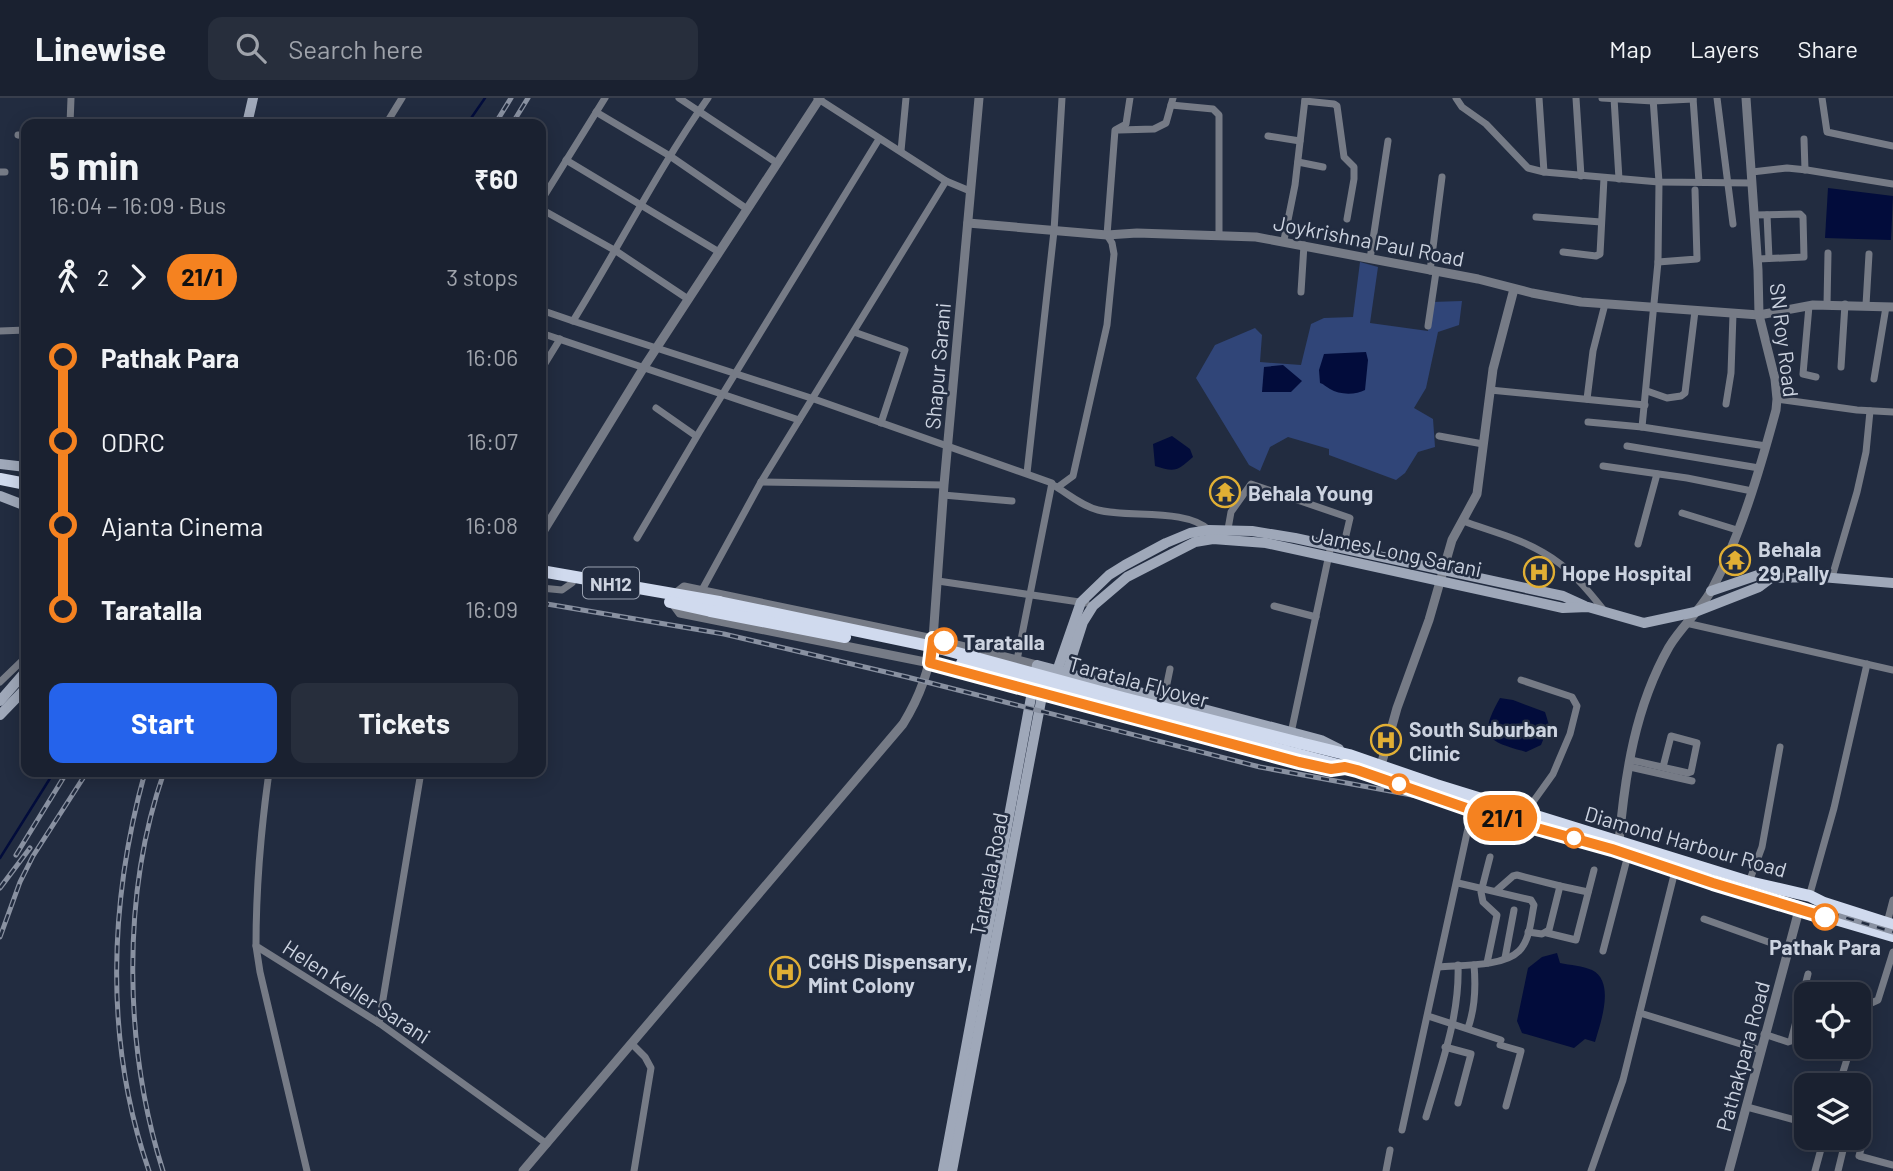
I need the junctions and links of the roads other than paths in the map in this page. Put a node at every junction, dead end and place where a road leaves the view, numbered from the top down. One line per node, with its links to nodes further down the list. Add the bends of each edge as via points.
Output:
1 (71, 98): 26 (street)
2 (253, 98): 27 (main road)
3 (402, 98): 28 (street)
4 (604, 98): 25 (street)
5 (678, 98): 24 (street)
6 (708, 98): 24 (street)
7 (819, 98): 31 (street); 40 (street)
8 (906, 98): 36 (street)
9 (979, 98): 55 (street, Shapur Sarani)
10 (1062, 98): 67 (street)
11 (1130, 98): 29 (street, via 1126,124)
12 (1456, 98): 43 (street, via 1528,169)
13 (1539, 98): 43 (street)
14 (1576, 98): 45 (street)
15 (1602, 98): 20 (street)
16 (1717, 98): 51 (street)
17 (1746, 98): 44 (street, SN Roy Road)
18 (1822, 98): 35 (street, via 1827,132)
19 (1305, 99): 33 (street); 63 (street, via 1337,106 1344,157 1354,167)
20 (1614, 99): 21 (street); 48 (street)
21 (1653, 99): 22 (street); 50 (street)
22 (1693, 99): 54 (street)
23 (1172, 102): 29 (street, via 1166,122 1154,129); 69 (street, via 1213,109 1219,115)
24 (699, 111): 37 (street); 40 (street)
25 (596, 112): 37 (street); 38 (street)
26 (70, 119)
27 (248, 119)
28 (389, 119)
29 (1115, 130): 68 (street)
30 (1268, 136): 33 (street)
31 (879, 139): 36 (street); 109 (street)
32 (1804, 139): 42 (street)
33 (1300, 141): 39 (street)
34 (1388, 141): 81 (street)
35 (1893, 146)
36 (901, 151): 49 (street)
37 (670, 156): 57 (street); 58 (street)
38 (566, 160): 56 (street); 57 (street)
39 (1298, 162): 41 (street); 72 (street)
40 (777, 163): 58 (street)
41 (1323, 167)
42 (1804, 170): 44 (street); 53 (street)
43 (1544, 172): 45 (street)
44 (1752, 172): 52 (street, SN Roy Road)
45 (1581, 176): 47 (street)
46 (1441, 177): 83 (street)
47 (1604, 178): 48 (street); 64 (street)
48 (1619, 179): 50 (street)
49 (946, 181): 55 (street); 102 (street)
50 (1658, 182): 54 (street); 82 (street)
51 (1729, 183): 52 (street); 54 (street); 66 (street)
52 (1752, 183): 60 (street, SN Roy Road)
53 (1893, 184)
54 (1697, 186): 82 (street, via 1697,259)
55 (970, 191): 65 (street, Shapur Sarani)
56 (546, 193)
57 (641, 204): 74 (street); 75 (street)
58 (747, 209): 75 (street)
59 (546, 212): 74 (street)
60 (1754, 215): 61 (street); 71 (street, SN Roy Road)
61 (1767, 215): 70 (street); 80 (street, via 1803,217 1805,256)
62 (1536, 216): 64 (street)
63 (1347, 219)
64 (1601, 222): 76 (street, via 1599,255)
65 (968, 223): 67 (street, Joykrishna Paul Road); 132 (street, Shapur Sarani)
66 (1733, 224)
67 (1054, 231): 68 (street, Joykrishna Paul Road); 137 (street)
68 (1107, 234): 69 (street, Joykrishna Paul Road); 142 (street, via 1114,254 1107,325 1073,476)
69 (1219, 235): 72 (street, Joykrishna Paul Road)
70 (1768, 235): 71 (street); 80 (street)
71 (1756, 236): 79 (street, SN Roy Road)
72 (1284, 240): 73 (street, Joykrishna Paul Road)
73 (1304, 245): 81 (street, Joykrishna Paul Road); 85 (street)
74 (616, 251): 86 (street); 98 (street)
75 (719, 252): 86 (street)
76 (1563, 252)
77 (1828, 253): 89 (street)
78 (1869, 254): 90 (street)
79 (1758, 258): 80 (street); 97 (street, SN Roy Road)
80 (1769, 258)
81 (1370, 259): 83 (street, Joykrishna Paul Road)
82 (1658, 262): 93 (street)
83 (1433, 271): 84 (street, Joykrishna Paul Road); 99 (street)
84 (1514, 289): 87 (street, Joykrishna Paul Road); 112 (street)
85 (1301, 292)
86 (688, 299): 105 (street)
87 (1605, 304): 93 (street, Joykrishna Paul Road); 116 (street)
88 (1845, 304): 89 (street, Joykrishna Paul Road); 90 (street, Joykrishna Paul Road); 107 (street)
89 (1827, 305): 91 (street, Joykrishna Paul Road)
90 (1866, 305): 92 (street, Joykrishna Paul Road)
91 (1809, 306): 97 (street, Joykrishna Paul Road); 110 (street, via 1803,374)
92 (1889, 307): 111 (street)
93 (1655, 308): 95 (street, Joykrishna Paul Road); 113 (street)
94 (546, 312): 98 (street)
95 (1695, 312): 96 (street, Joykrishna Paul Road); 113 (street, via 1685,393 1667,398)
96 (1733, 314): 97 (street, Joykrishna Paul Road); 118 (street)
97 (1759, 315): 117 (street, SN Roy Road)
98 (573, 321): 105 (street)
99 (1428, 326)
100 (21, 330): 101 (street)
101 (0, 331)
102 (854, 332): 115 (street); 125 (street, via 905,350)
103 (546, 335): 104 (street)
104 (560, 339): 106 (street); 108 (street)
105 (656, 348): 108 (street); 109 (street)
106 (546, 362)
107 (1841, 366)
108 (644, 367): 114 (street); 152 (street)
109 (736, 374): 114 (street); 115 (street)
110 (1816, 377)
111 (1874, 379)
112 (1490, 390): 116 (street); 129 (street)
113 (1647, 391): 119 (street)
114 (723, 394): 123 (street); 127 (street)
115 (814, 399): 123 (street); 125 (street)
116 (1587, 399): 119 (street)
117 (1777, 399): 121 (street); 131 (street, SN Roy Road)
118 (1726, 404)
119 (1645, 405): 126 (street)
120 (656, 408): 127 (street)
121 (1870, 411): 122 (street); 165 (street, via 1857,492)
122 (1893, 412)
123 (799, 420): 140 (street)
124 (1588, 422): 126 (street)
125 (881, 423): 132 (street)
126 (1642, 427): 131 (street)
127 (696, 436): 156 (street)
128 (1439, 436): 129 (street)
129 (1483, 444): 151 (street, via 1476,494)
130 (1627, 446): 136 (street)
131 (1766, 446): 136 (street, SN Roy Road)
132 (947, 447): 137 (street); 144 (street, Shapur Sarani)
133 (0, 464): 134 (main road)
134 (21, 466)
135 (1602, 466): 138 (street)
136 (1759, 468): 145 (street, SN Roy Road)
137 (1027, 473): 142 (street)
138 (1657, 474): 145 (street); 157 (street)
139 (0, 480): 141 (highway)
140 (761, 482): 144 (street); 171 (street)
141 (21, 483)
142 (1055, 485): 154 (street, via 1090,508 1195,520); 173 (street)
143 (0, 488): 146 (highway)
144 (943, 490): 148 (street); 167 (street, Shapur Sarani)
145 (1752, 491): 155 (street, SN Roy Road)
146 (21, 492)
147 (0, 496): 149 (main road)
148 (1012, 502)
149 (21, 504)
150 (1682, 513): 155 (street)
151 (1463, 520): 163 (street, via 1451,540); 180 (street, via 1547,554 1584,585)
152 (546, 527)
153 (1228, 529): 154 (main road); 158 (main road); 159 (street, via 1231,512 1251,484 1350,518)
154 (1209, 530): 161 (main road, via 1166,543)
155 (1737, 530): 172 (street, SN Roy Road)
156 (637, 538)
157 (1637, 544)
158 (1331, 545): 159 (main road); 160 (street)
159 (1343, 548): 163 (main road)
160 (1328, 557): 161 (main road, James Long Sarani, via 1266,543 1213,539); 163 (main road, James Long Sarani); 181 (street)
161 (1139, 564): 175 (main road, via 1109,575); 176 (main road, James Long Sarani)
162 (546, 572): 174 (highway, NH12)
163 (1443, 575): 180 (main road, via 1563,596); 204 (street)
164 (1771, 578): 165 (main road); 172 (main road, via 1758,575); 179 (main road)
165 (1832, 578): 169 (main road)
166 (546, 580): 168 (highway, NH12)
167 (937, 581): 173 (street); 183 (street, Shapur Sarani)
168 (572, 583): 170 (street, via 562,590); 174 (highway, NH12)
169 (1893, 583)
170 (546, 588)
171 (702, 590): 174 (street, via 684,587); 183 (street)
172 (1711, 591): 179 (street, SN Roy Road)
173 (1030, 594): 175 (street); 184 (street)
174 (673, 598): 178 (highway, Taratala Flyover / NH12); 186 (street, via 680,613)
175 (1081, 602): 176 (street); 188 (main road)
176 (1093, 606): 188 (main road, James Long Sarani)
177 (1274, 606): 181 (street)
178 (715, 607): 199 (highway, Taratala Flyover / NH12, bridge, via 939,648); 201 (highway, Taratala Flyover / NH12, bridge, via 933,654 1285,751)
179 (1695, 612): 180 (main road, via 1644,623); 182 (street, SN Roy Road)
180 (1608, 614)
181 (1316, 617): 199 (street)
182 (1686, 623): 187 (street); 202 (street, SN Roy Road, via 1651,682)
183 (933, 639): 184 (street); 186 (street, Shapur Sarani)
184 (1017, 660): 188 (street)
185 (21, 662): 193 (street)
186 (930, 663): 195 (street); 247 (street, Shapur Sarani, via 903,724)
187 (1867, 664): 190 (street); 221 (street)
188 (1052, 669): 195 (main road); 195 (main road); 196 (main road)
189 (1170, 669): 196 (street)
190 (1893, 670)
191 (21, 677): 197 (main road)
192 (1521, 680): 209 (street, via 1572,697 1577,706 1553,774)
193 (0, 682)
194 (21, 693): 198 (main road)
195 (1047, 694): 201 (main road, via 1299,762 1331,769); 266 (main road, via 1025,720); 267 (main road, Taratala Road, via 1029,760)
196 (1164, 698): 199 (main road)
197 (0, 701)
198 (0, 715)
199 (1296, 738): 201 (highway, Taratala Flyover / NH12)
200 (1780, 747): 215 (street, via 1762,847)
201 (1347, 761): 204 (highway, Diamond Harbour Road / NH12)
202 (1630, 763): 203 (street); 207 (street); 210 (street, SN Roy Road)
203 (1663, 767): 203 (street, via 1690,773 1697,743 1671,736)
204 (1380, 771): 208 (highway, Diamond Harbour Road / NH12); 209 (highway, Diamond Harbour Road / NH12)
205 (268, 777): 230 (street, Helen Keller Sarani)
206 (420, 777): 243 (street)
207 (1692, 781)
208 (1472, 810): 211 (highway, Diamond Harbour Road / NH12); 216 (street)
209 (1525, 813): 210 (highway, Diamond Harbour Road / NH12)
210 (1619, 842): 215 (highway, Diamond Harbour Road / NH12)
211 (1628, 855): 214 (highway, Diamond Harbour Road / NH12); 232 (street)
212 (1490, 857): 218 (street)
213 (1594, 870): 220 (street)
214 (1675, 871): 224 (highway, Diamond Harbour Road / NH12); 241 (street)
215 (1749, 882): 221 (highway, Diamond Harbour Road / NH12)
216 (1458, 883): 218 (street); 238 (street)
217 (1560, 886): 219 (street, via 1517,875); 220 (street); 228 (street)
218 (1482, 887): 219 (street); 235 (street, via 1483,902 1496,915)
219 (1497, 890): 227 (street, via 1533,902)
220 (1588, 892): 228 (street, via 1576,940)
221 (1810, 896): 224 (street); 226 (highway, Diamond Harbour Road / NH12)
222 (1893, 900): 226 (street)
223 (1514, 910): 234 (street)
224 (1802, 910): 229 (highway, Diamond Harbour Road / NH12); 231 (street, Pathakpara Road)
225 (1704, 919): 231 (street)
226 (1890, 924)
227 (1528, 932): 228 (street); 234 (street, via 1520,950)
228 (1547, 933)
229 (1893, 936)
230 (256, 946): 243 (street, Helen Keller Sarani); 263 (street)
231 (1788, 949): 246 (street, Pathakpara Road)
232 (1603, 951)
233 (1893, 952): 240 (street, via 1878,1000)
234 (1505, 958): 235 (street)
235 (1487, 963): 237 (street)
236 (1458, 965): 237 (street); 238 (street); 244 (street)
237 (1474, 965): 245 (street, via 1473,1014)
238 (1439, 967): 242 (street)
239 (1808, 974): 246 (street, via 1791,1041)
240 (1871, 1003)
241 (1640, 1013): 249 (street); 269 (street, via 1623,1080)
242 (1428, 1016): 244 (street); 255 (street)
243 (379, 1023): 256 (street, Helen Keller Sarani)
244 (1452, 1023): 245 (street); 248 (street)
245 (1468, 1028): 251 (street, via 1521,1051)
246 (1764, 1034): 249 (street, Pathakpara Road)
247 (632, 1044): 256 (street, Shapur Sarani); 265 (street, via 651,1068)
248 (1446, 1047): 250 (street, via 1471,1054); 253 (street)
249 (1760, 1051): 252 (street, Pathakpara Road)
250 (1458, 1103)
251 (1506, 1106)
252 (1746, 1107): 254 (street); 270 (street, Pathakpara Road)
253 (1426, 1117)
254 (1794, 1120)
255 (1402, 1130)
256 (547, 1144): 264 (street, Shapur Sarani)
257 (1390, 1150): 268 (street)
258 (1821, 1150): 271 (street)
259 (1861, 1150): 261 (street)
260 (1842, 1152): 261 (street); 272 (street)
261 (1859, 1156): 262 (street)
262 (1893, 1165)
263 (307, 1171)
264 (523, 1171)
265 (634, 1171)
266 (943, 1171)
267 (953, 1171)
268 (1386, 1171)
269 (1591, 1171)
270 (1729, 1171)
271 (1815, 1171)
272 (1838, 1171)

